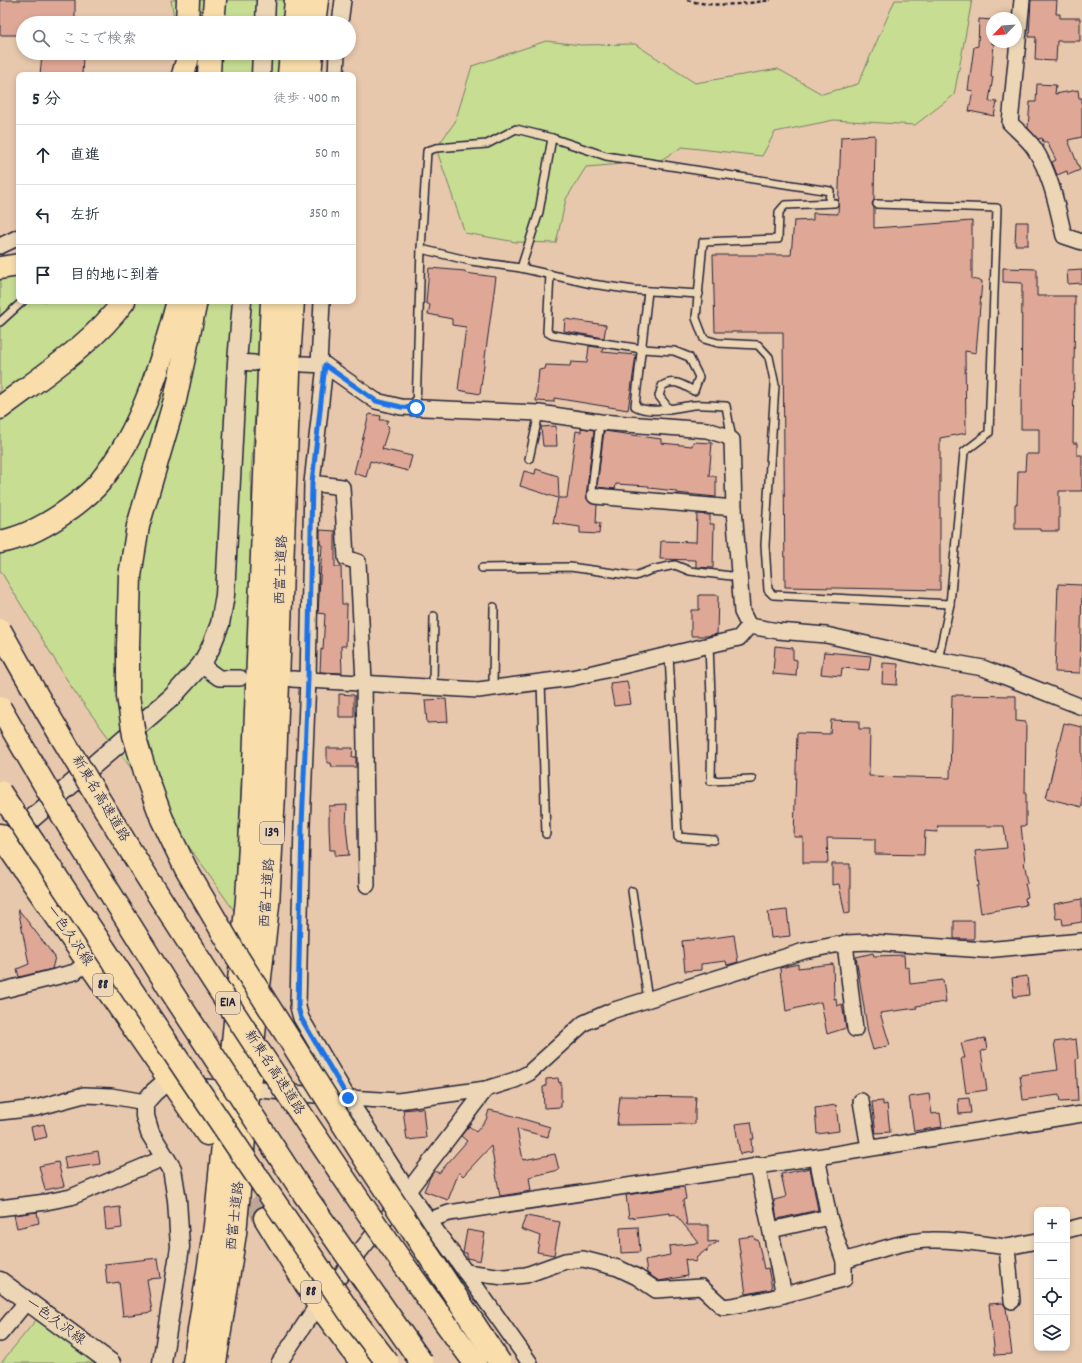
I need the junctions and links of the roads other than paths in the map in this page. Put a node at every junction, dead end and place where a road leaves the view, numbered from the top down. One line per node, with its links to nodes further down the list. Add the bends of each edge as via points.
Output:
1 (188, 0): 8 (main road)
2 (215, 0): 9 (main road)
3 (266, 0): 10 (street)
4 (296, 0): 11 (main road)
5 (317, 0): 12 (main road)
6 (343, 0): 13 (street)
7 (1022, 0): 27 (street, via 1010,123 1034,148 1045,170 1056,197 1064,236)
8 (187, 16)
9 (214, 16)
10 (265, 16)
11 (295, 16)
12 (315, 16)
13 (341, 16)
14 (210, 60): 19 (main road)
15 (262, 60): 20 (street)
16 (290, 60): 21 (main road)
17 (311, 60): 22 (main road)
18 (337, 60): 23 (street)
19 (209, 72)
20 (261, 72)
21 (289, 72)
22 (310, 72)
23 (336, 72)
24 (552, 138): 29 (lane, via 516,129 487,144 427,151); 32 (lane, via 538,212); 35 (lane, via 606,156 830,191 832,203 785,205 779,212 778,239 703,242)
25 (877, 204): 63 (lane, via 997,208 989,432 964,452)
26 (16, 238): 28 (street)
27 (1082, 242)
28 (0, 246)
29 (421, 249): 32 (lane, via 471,261); 51 (lane)
30 (16, 265): 31 (main road)
31 (0, 268)
32 (521, 268): 33 (lane)
33 (550, 274): 34 (lane, via 592,284); 45 (lane, via 546,332)
34 (648, 291): 35 (lane); 45 (lane)
35 (699, 294): 63 (lane, via 696,318 704,340 758,346 769,357 775,385 765,545 768,590 772,595)
36 (20, 304): 44 (lane)
37 (122, 304): 50 (main road, via 80,346)
38 (177, 304): 60 (main road, via 166,346 143,409 121,452 100,482 47,525)
39 (195, 304): 135 (main road, bridge, via 175,400 138,526 130,576 128,696 134,735 162,819 186,869 236,955 369,1165)
40 (242, 304): 71 (street, via 245,362 225,595 220,624)
41 (272, 304): 128 (main road, 西富士道路 / 139, via 247,899 215,1226)
42 (293, 304): 129 (main road, 西富士道路 / 139, via 268,904 235,1233)
43 (322, 304): 47 (street)
44 (0, 322)
45 (642, 349): 48 (lane, via 674,351 689,357 699,377); 52 (lane, via 635,406 641,410)
46 (302, 364): 47 (street)
47 (322, 365): 51 (street, via 376,401); 57 (street)
48 (694, 391): 49 (lane); 52 (lane, via 677,382 666,383 662,386 659,396)
49 (695, 405): 52 (lane); 55 (lane, via 726,406)
50 (0, 408)
51 (416, 408): 53 (street)
52 (669, 408)
53 (539, 413): 54 (street); 56 (lane)
54 (600, 422): 55 (street, via 707,430); 58 (lane, via 592,489)
55 (732, 440): 59 (street)
56 (529, 459)
57 (312, 483): 74 (street); 75 (street, via 342,487 346,558 358,562)
58 (595, 496): 59 (street)
59 (734, 508): 62 (street)
60 (0, 542)
61 (482, 568): 62 (lane, via 570,567 635,576 675,565 690,572)
62 (739, 577): 66 (street, via 742,612)
63 (950, 604): 70 (lane)
64 (494, 606): 78 (lane)
65 (434, 616): 77 (lane)
66 (750, 626): 68 (street, via 739,638); 70 (street, via 826,635)
67 (0, 630): 134 (main road, 新東名高速道路 / E1A, bridge, via 180,930 312,1130 438,1314)
68 (709, 645): 69 (street); 81 (lane, via 711,781)
69 (669, 654): 76 (street, via 572,678); 84 (lane, via 678,837)
70 (938, 660): 79 (street, via 983,668)
71 (201, 665): 72 (street, via 219,678); 85 (street, via 172,697)
72 (240, 678)
73 (292, 679): 74 (street)
74 (308, 679): 75 (street); 98 (street, via 298,1007 301,1018)
75 (364, 682): 77 (street); 86 (street)
76 (541, 682): 78 (street); 83 (lane)
77 (433, 686): 78 (street, via 478,690)
78 (493, 688)
79 (1081, 704)
80 (0, 708): 133 (main road, bridge, via 68,825 169,988 304,1194)
81 (752, 779)
82 (0, 792): 132 (main road, bridge, via 354,1319)
83 (546, 834)
84 (714, 840)
85 (2, 841): 90 (main road, 一色久沢線 / 88)
86 (367, 885)
87 (632, 891): 92 (lane)
88 (1082, 941): 89 (street, via 984,950)
89 (845, 942): 92 (street, via 804,951); 93 (street)
90 (87, 962): 91 (street, via 75,972); 94 (main road, 一色久沢線 / 88)
91 (0, 992)
92 (648, 1000): 96 (street, via 611,1011 584,1023 529,1074)
93 (855, 1029)
94 (171, 1082): 95 (street); 99 (street, via 154,1092); 103 (main road, 一色久沢線 / 88)
95 (219, 1088)
96 (486, 1089): 98 (street, via 398,1101); 108 (street)
97 (262, 1090): 98 (street)
98 (348, 1098): 108 (street)
99 (145, 1102): 101 (street, via 111,1096 84,1095 36,1108); 106 (street, via 145,1116 150,1133)
100 (861, 1102): 104 (street)
101 (0, 1112)
102 (1082, 1114): 104 (street)
103 (207, 1134)
104 (869, 1148): 105 (street)
105 (817, 1157): 107 (street); 110 (street)
106 (166, 1158): 109 (street, via 71,1197); 127 (street, via 172,1169 177,1200 180,1247)
107 (757, 1165): 112 (street, via 449,1213); 115 (street)
108 (408, 1191): 112 (street); 124 (street)
109 (0, 1208)
110 (829, 1217): 115 (street); 118 (street)
111 (265, 1218): 124 (main road, 88)
112 (430, 1220): 119 (street)
113 (1082, 1226): 114 (street)
114 (1070, 1229)
115 (771, 1230): 121 (street)
116 (1034, 1242): 117 (street)
117 (1007, 1247): 118 (street, via 929,1240 897,1245); 123 (street)
118 (844, 1261): 121 (street, via 844,1279)
119 (465, 1272): 121 (street, via 504,1277 526,1275 565,1261 583,1259 618,1268 656,1290 701,1288 723,1307); 136 (street)
120 (0, 1281): 122 (street, 一色久沢線)
121 (784, 1295)
122 (27, 1301): 125 (street); 126 (street, 一色久沢線)
123 (1012, 1301)
124 (318, 1304): 130 (street); 131 (main road, 88)
125 (0, 1334)
126 (111, 1363)
127 (162, 1363)
128 (194, 1363)
129 (215, 1363)
130 (279, 1363)
131 (362, 1363)
132 (388, 1363)
133 (422, 1363)
134 (475, 1363)
135 (500, 1363)
136 (530, 1363)

